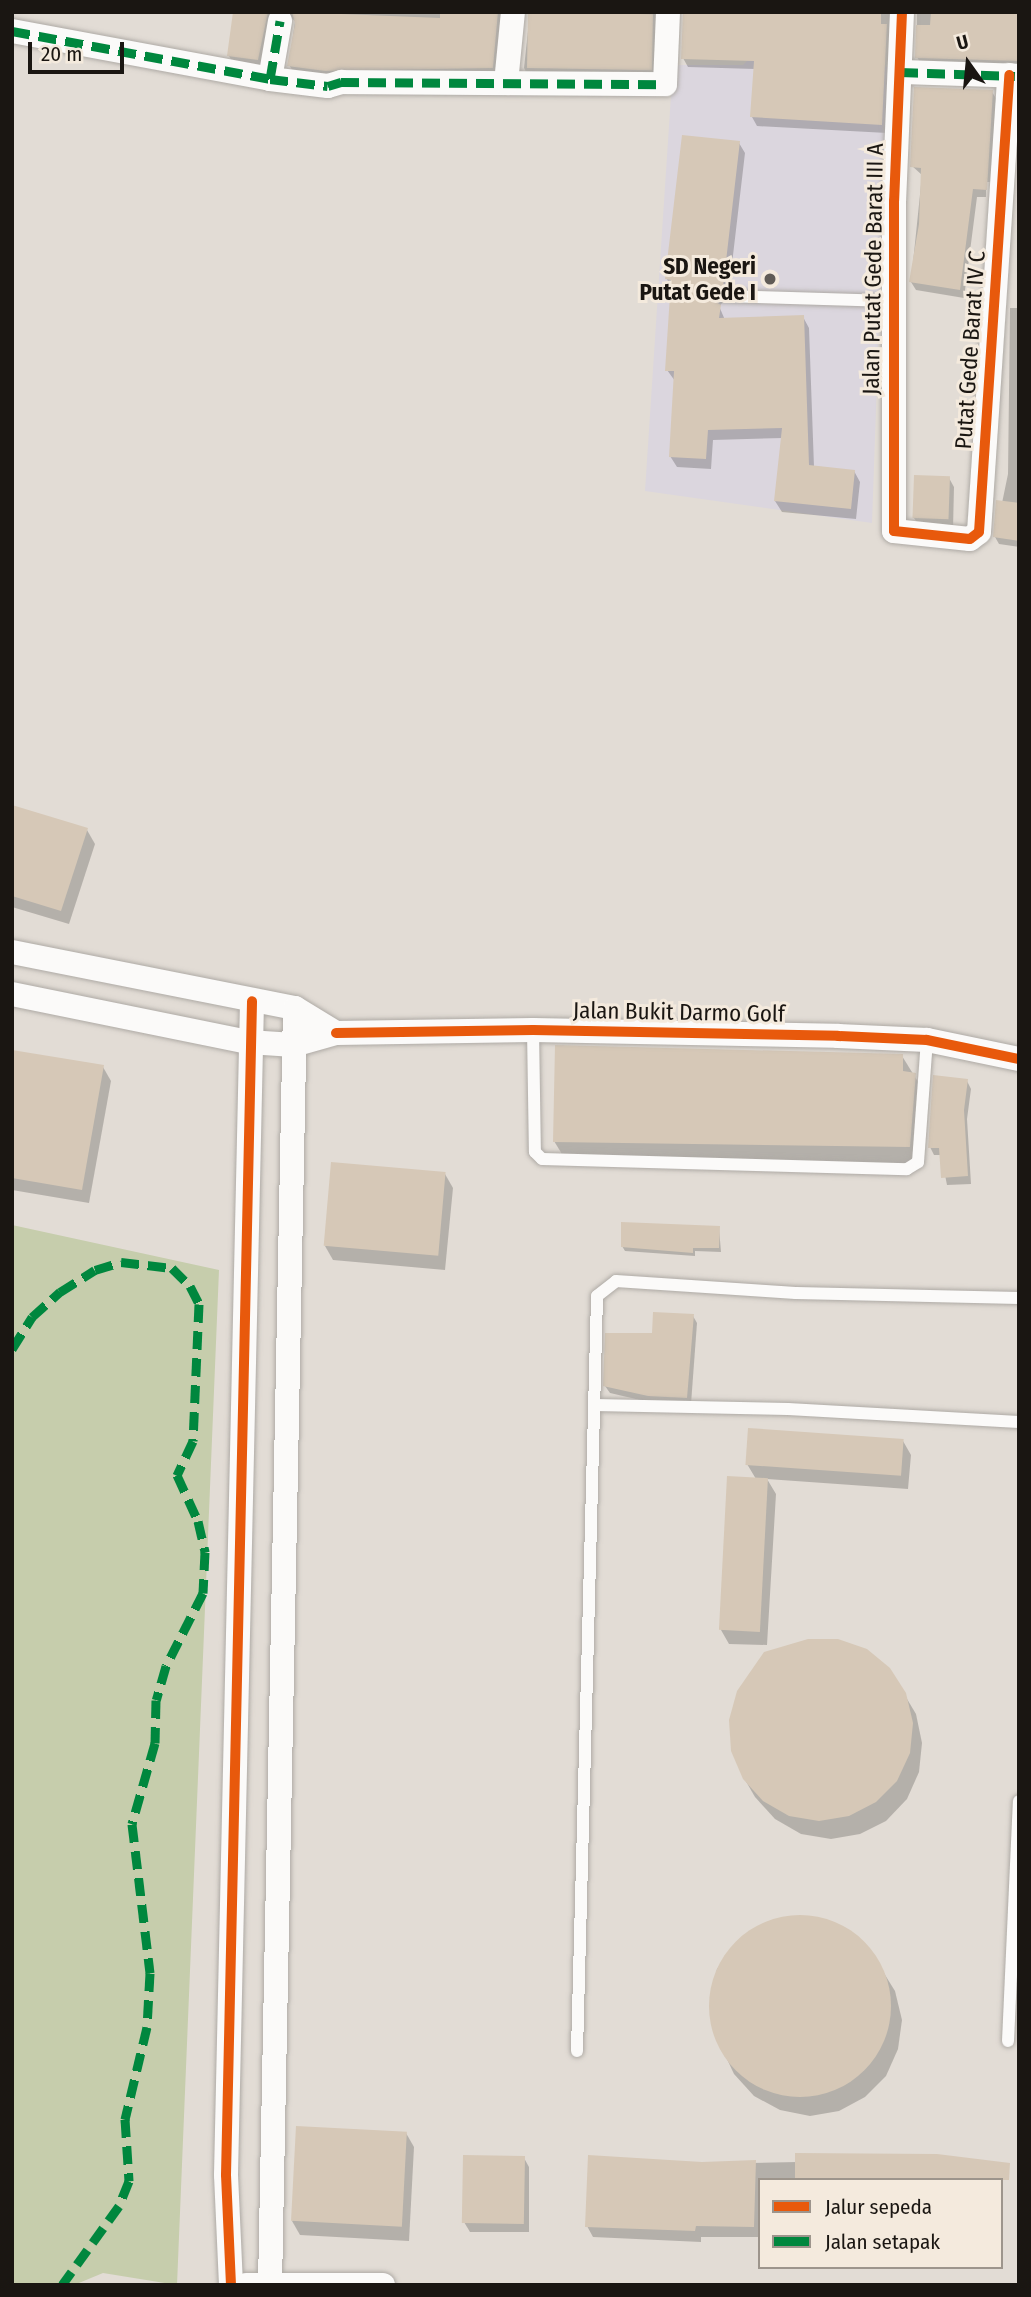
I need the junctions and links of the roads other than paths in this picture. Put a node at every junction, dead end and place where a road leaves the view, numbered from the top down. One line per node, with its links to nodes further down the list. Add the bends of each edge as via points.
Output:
1 (513, 12): 9 (street)
2 (668, 12): 9 (street, via 665,84)
3 (902, 12): 6 (street, Jalan Putat Gede Barat III A)
4 (280, 21): 8 (street)
5 (12, 32): 8 (street)
6 (900, 72): 7 (street); 11 (street, Jalan Putat Gede Barat III A)
7 (1014, 76): 12 (street, Putat Gede Barat IV C, via 979,532 970,539)
8 (270, 79): 9 (street, via 328,86 341,82)
9 (506, 83)
10 (721, 296): 11 (lane)
11 (893, 301): 12 (street, Jalan Putat Gede Barat III A)
12 (890, 527)
13 (12, 952): 15 (street)
14 (12, 994): 20 (street, Jalan Bukit Darmo Golf)
15 (252, 1000): 16 (street); 20 (street)
16 (295, 1008): 18 (street); 21 (street)
17 (533, 1030): 18 (street, Jalan Bukit Darmo Golf); 19 (street, Jalan Bukit Darmo Golf); 19 (lane, via 535,1152 542,1159 907,1169 918,1162)
18 (336, 1033): 21 (street, Jalan Bukit Darmo Golf)
19 (927, 1040): 22 (street, Jalan Bukit Darmo Golf)
20 (248, 1042): 21 (street, Jalan Bukit Darmo Golf); 30 (street, via 226,2175)
21 (294, 1045): 29 (street)
22 (1019, 1059)
23 (1019, 1298): 24 (lane, via 796,1293 617,1281 597,1296)
24 (595, 1405): 25 (lane, via 788,1409); 28 (lane)
25 (1019, 1422)
26 (1019, 1801): 27 (lane)
27 (1008, 2041)
28 (577, 2051)
29 (262, 2284): 31 (street)
30 (231, 2285)
31 (383, 2285)

